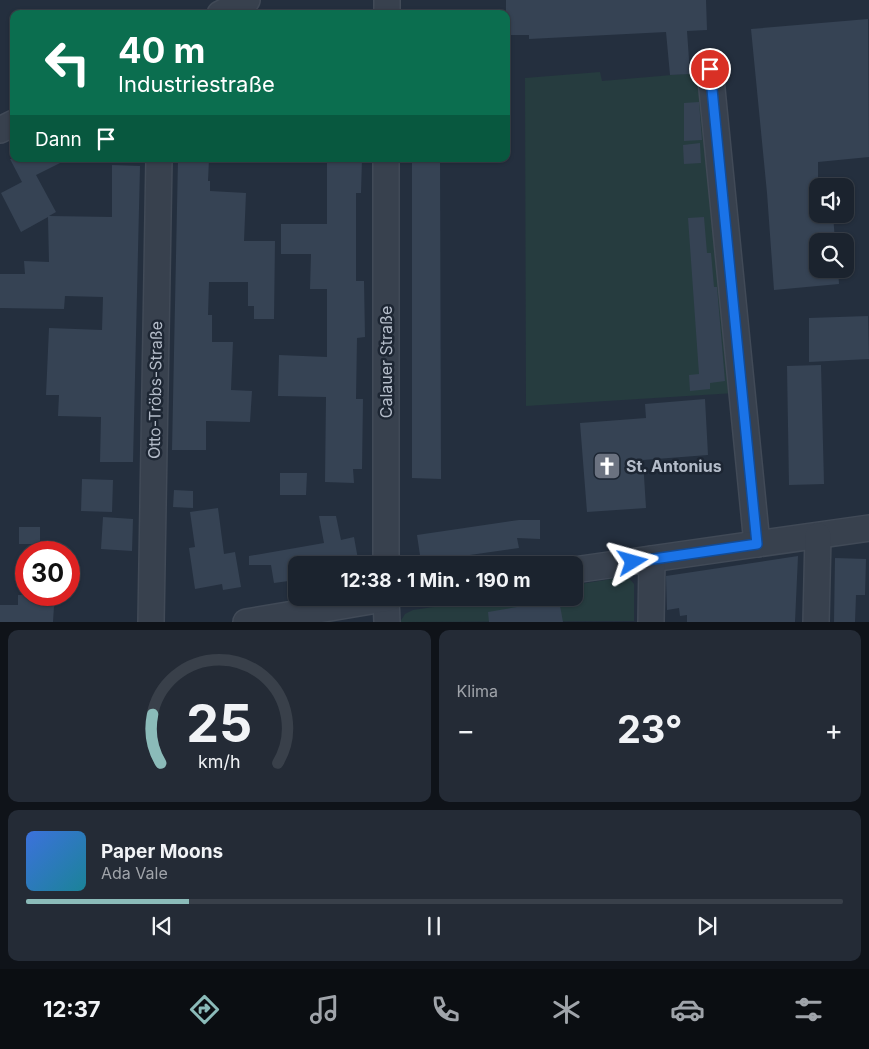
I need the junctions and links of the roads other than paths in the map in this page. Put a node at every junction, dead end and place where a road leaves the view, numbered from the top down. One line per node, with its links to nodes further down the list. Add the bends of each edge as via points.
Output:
1 (246, 0): 2 (street)
2 (227, 10)
3 (710, 69): 8 (street)
4 (159, 162): 14 (street, Otto-Tröbs-Straße)
5 (386, 162): 9 (street, Calauer Straße)
6 (869, 528): 7 (street)
7 (818, 536): 8 (street); 18 (street)
8 (757, 544): 10 (street)
9 (386, 556)
10 (652, 559): 11 (street); 17 (street)
11 (583, 569)
12 (340, 606): 15 (street)
13 (387, 606): 16 (street)
14 (152, 622)
15 (246, 622)
16 (387, 622)
17 (651, 622)
18 (816, 622)

